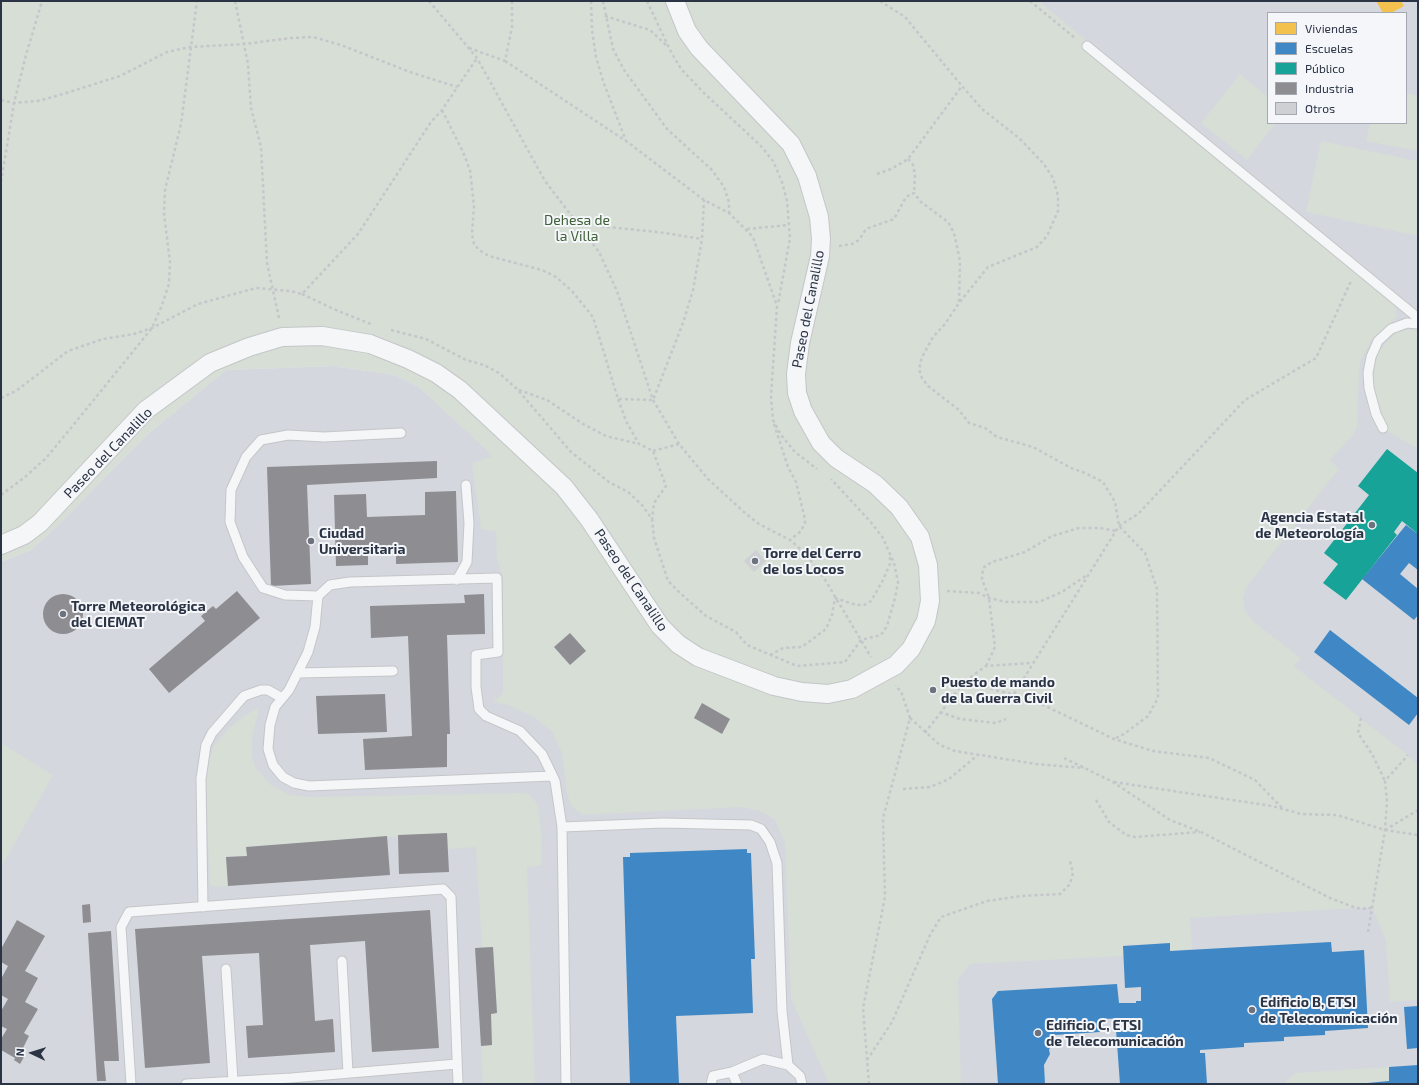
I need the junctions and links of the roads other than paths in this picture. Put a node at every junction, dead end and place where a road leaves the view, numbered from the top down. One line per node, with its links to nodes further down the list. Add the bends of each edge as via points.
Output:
1 (674, 1): 8 (street, Paseo del Canalillo, via 688,31 700,48 791,144 807,176 819,217 821,246 800,343 796,374 799,399 821,443 836,458 875,484 899,507 920,537 928,565 930,592 926,621 911,649 896,665 852,689 828,694 774,686 698,657 678,644 660,626 590,519 564,487 460,390 436,373 370,344 322,336 282,337 229,354 210,363 146,410 40,523 24,535)
2 (1088, 46): 3 (lane)
3 (1418, 318)
4 (1418, 324): 5 (lane, via 1407,323 1391,329 1378,341 1371,357 1369,388)
5 (1383, 428)
6 (401, 433): 10 (lane, via 324,437 288,435 261,440 246,457 231,490 230,522 243,557 263,588 285,594)
7 (466, 485): 9 (lane, via 469,523 467,562)
8 (1, 545)
9 (457, 580): 10 (lane, via 350,582 330,585); 14 (lane, via 497,578 498,652 476,655 479,709 486,716 520,731 542,754)
10 (318, 596): 12 (lane, via 315,627 308,652)
11 (393, 670): 12 (lane)
12 (298, 673): 13 (lane)
13 (282, 698): 14 (lane, via 272,715 268,749 273,765 283,777 294,783 309,786); 16 (lane, via 268,690 244,696 212,733 206,745 201,779)
14 (552, 776): 15 (lane)
15 (562, 827): 20 (lane, via 663,824 751,825 761,828 770,842 777,863 782,1011); 28 (lane)
16 (203, 907): 19 (lane, via 443,890 451,897); 25 (lane, via 129,912 121,927)
17 (342, 961): 22 (lane)
18 (226, 969): 24 (lane)
19 (457, 1064): 22 (lane); 27 (lane)
20 (788, 1065): 21 (lane, via 763,1059); 31 (lane, via 800,1076)
21 (732, 1072): 29 (lane, via 714,1076); 30 (lane)
22 (348, 1073): 23 (lane)
23 (292, 1081): 24 (lane)
24 (226, 1082): 26 (lane)
25 (131, 1084)
26 (186, 1084)
27 (458, 1084)
28 (566, 1084)
29 (711, 1084)
30 (737, 1084)
31 (802, 1084)

